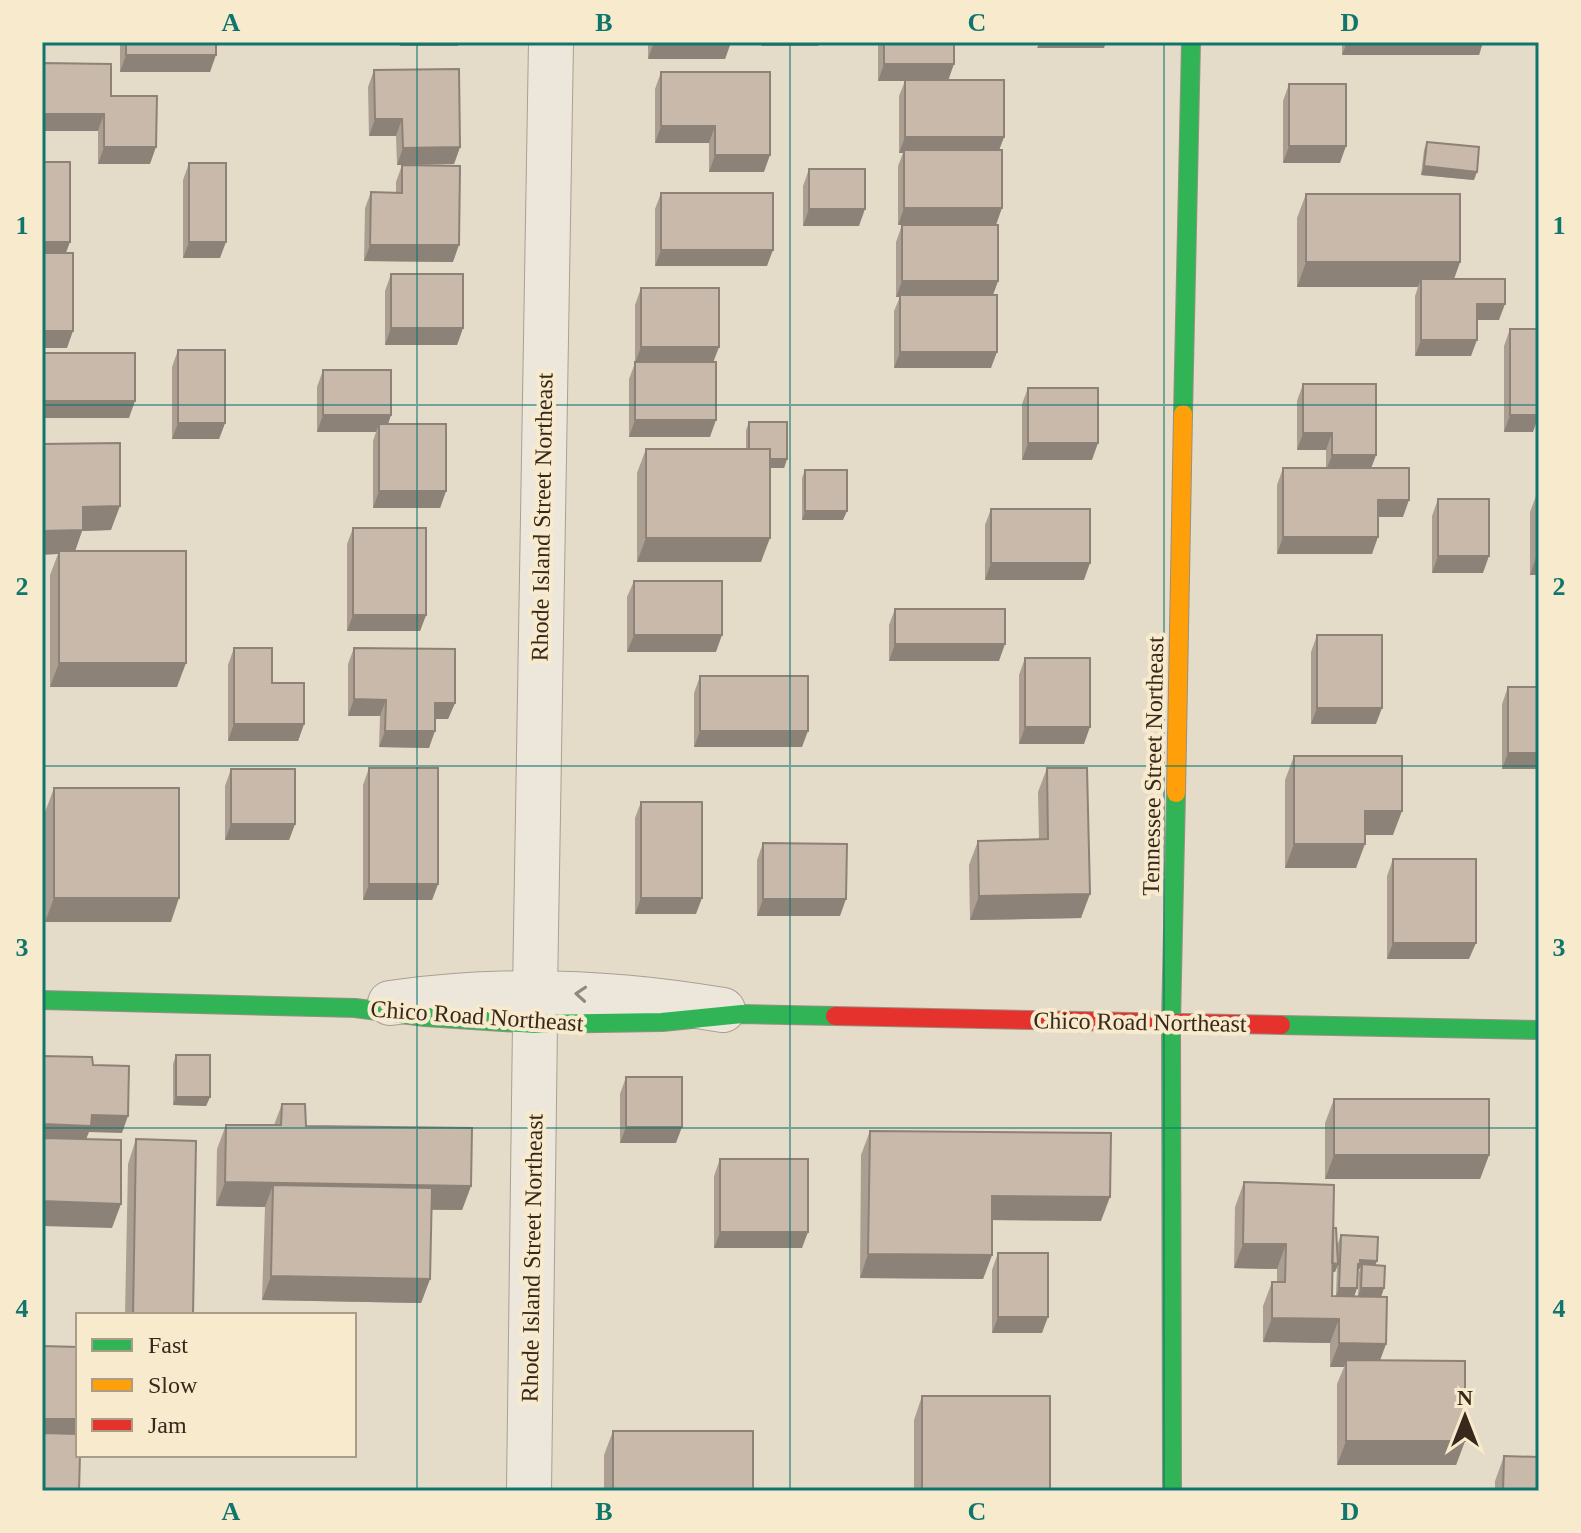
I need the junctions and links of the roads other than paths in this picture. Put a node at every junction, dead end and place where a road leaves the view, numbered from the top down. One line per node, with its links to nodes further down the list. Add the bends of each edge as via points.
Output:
1 (551, 42): 5 (street, Rhode Island Street Northeast)
2 (1191, 42): 7 (street, Tennessee Street Northeast)
3 (42, 1000): 4 (street, Chico Road Northeast)
4 (355, 1008): 5 (street, Chico Road Northeast, via 425,998)
5 (535, 1008): 6 (street, Chico Road Northeast, via 662,999); 9 (street, Rhode Island Street Northeast)
6 (742, 1014): 7 (street, Chico Road Northeast)
7 (1171, 1022): 8 (street, Chico Road Northeast); 10 (street, Tennessee Street Northeast)
8 (1539, 1030)
9 (529, 1491)
10 (1172, 1491)

